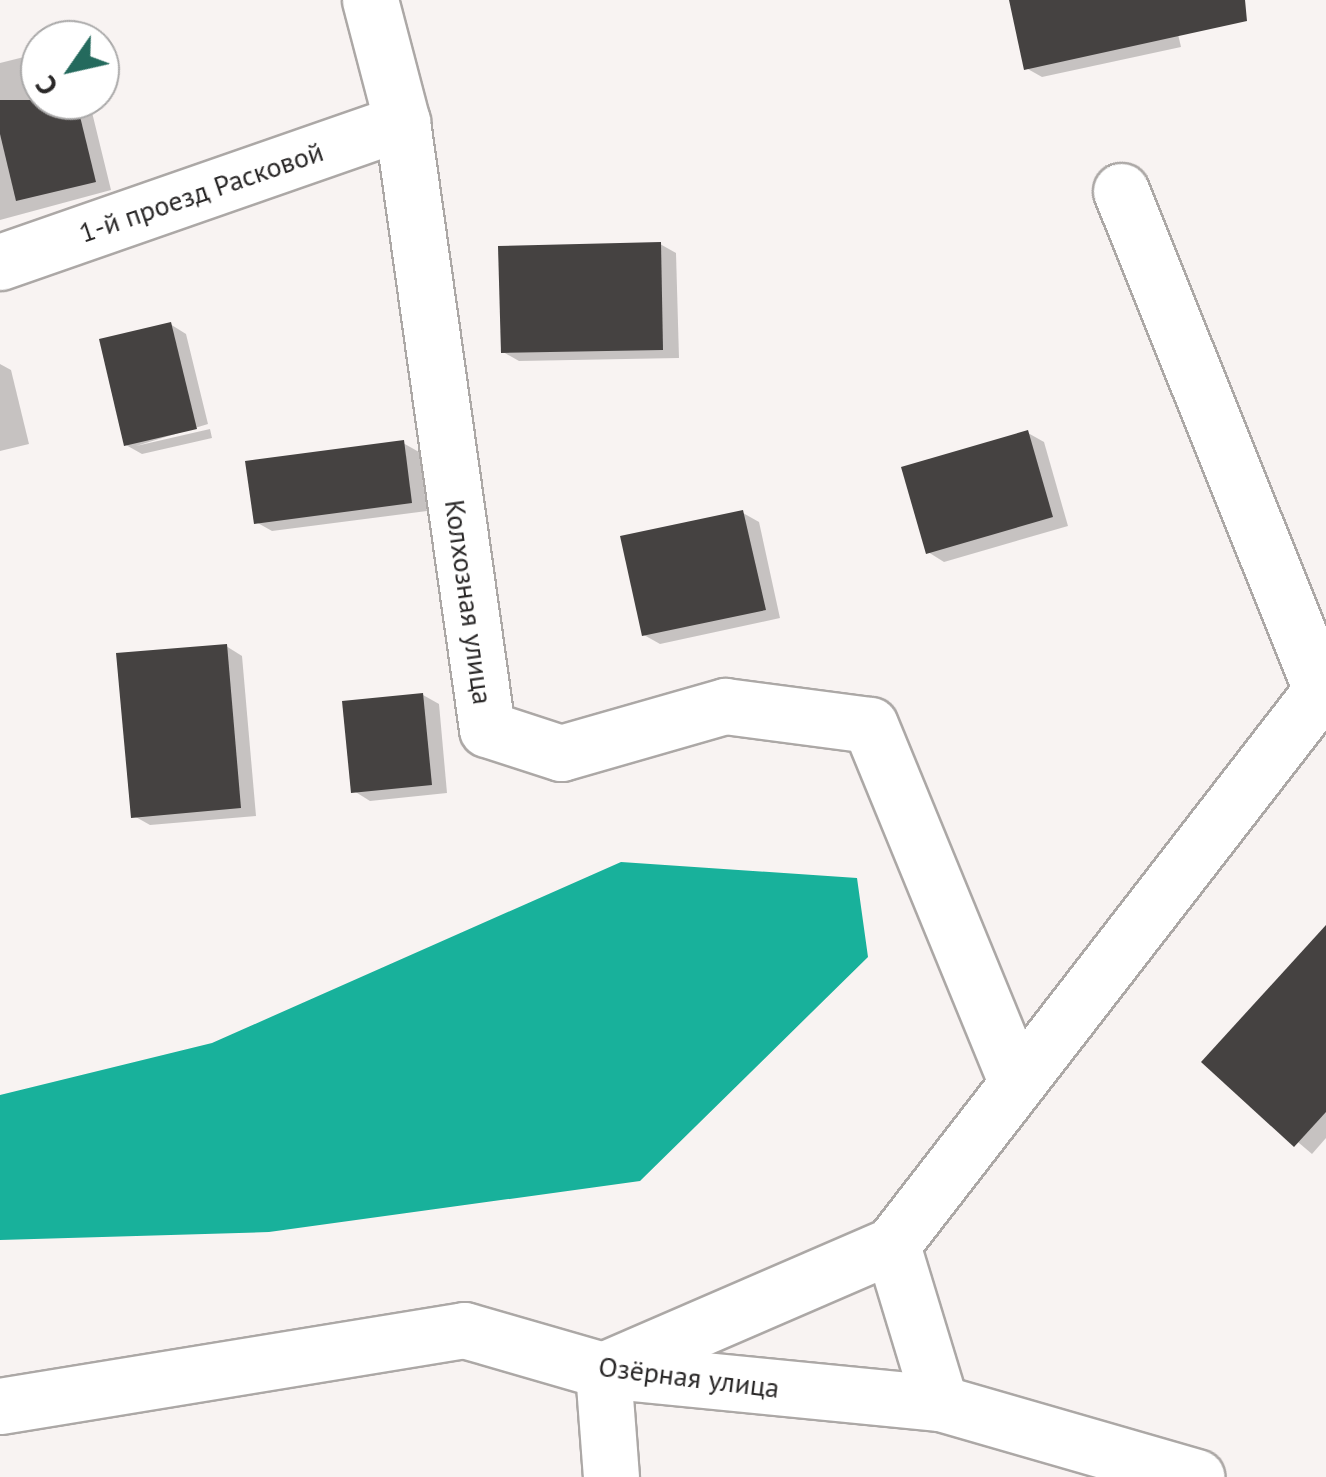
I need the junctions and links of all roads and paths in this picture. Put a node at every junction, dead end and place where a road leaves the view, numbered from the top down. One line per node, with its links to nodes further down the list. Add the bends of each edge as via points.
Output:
1 (370, 0): 2 (street)
2 (402, 122): 4 (street, 1-й проезд Расковой); 6 (street, Колхозная улица, via 487,729 562,753 725,706 870,725)
3 (1121, 192): 5 (street)
4 (0, 262)
5 (1323, 686): 6 (street)
6 (1015, 1079): 7 (street)
7 (892, 1245): 8 (street); 9 (street)
8 (603, 1370): 9 (street, Озёрная улица); 10 (street, Озёрная улица, via 464,1330); 11 (street)
9 (940, 1404): 12 (street, Озёрная улица)
10 (0, 1406)
11 (610, 1477)
12 (1197, 1477)

